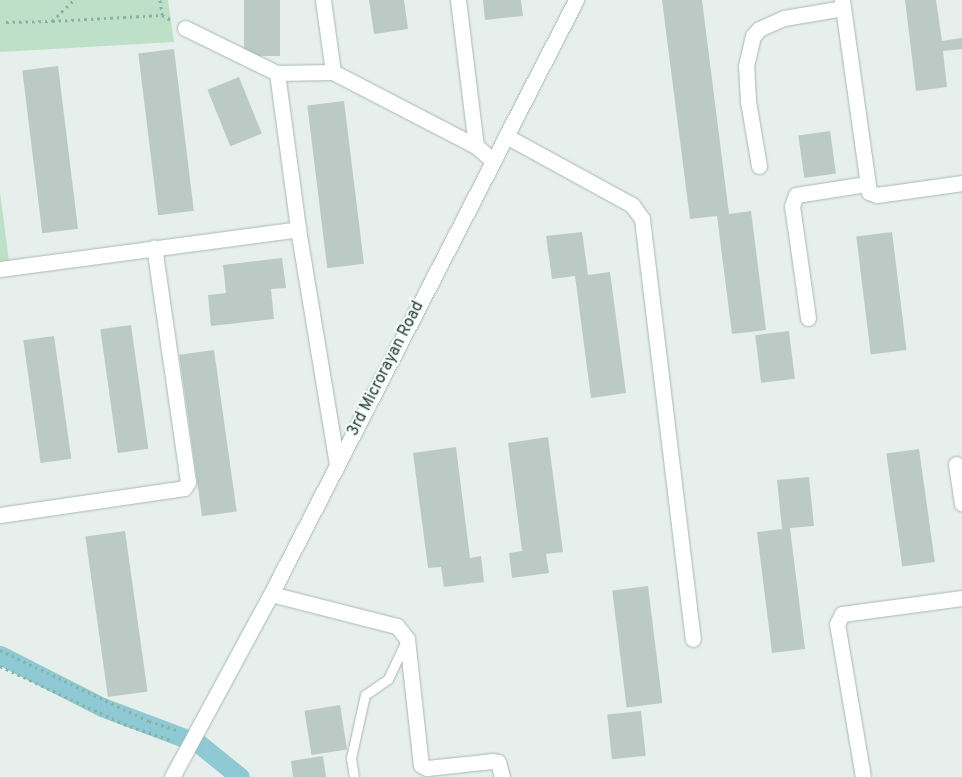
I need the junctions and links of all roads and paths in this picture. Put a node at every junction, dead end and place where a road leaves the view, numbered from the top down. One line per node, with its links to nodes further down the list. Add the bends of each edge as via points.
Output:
1 (74, 0): 8 (path)
2 (160, 0): 7 (path)
3 (323, 0): 11 (street)
4 (458, 0): 14 (street)
5 (576, 0): 13 (street, 3rd Microrayan Road)
6 (842, 4): 16 (street, via 784,18 759,29 753,36 746,66 748,102); 18 (street)
7 (162, 15): 8 (path); 10 (path)
8 (52, 21): 9 (path)
9 (6, 22)
10 (185, 28): 12 (street)
11 (333, 72): 12 (street); 14 (street)
12 (278, 73): 19 (street)
13 (506, 136): 15 (street, 3rd Microrayan Road); 30 (street, via 632,205 642,219)
14 (476, 146): 15 (street)
15 (493, 161): 24 (street, 3rd Microrayan Road)
16 (759, 166)
17 (962, 183): 18 (street, via 877,195 869,192)
18 (866, 184): 22 (street, via 796,195 792,206)
19 (298, 229): 20 (street); 24 (street)
20 (154, 247): 21 (street); 26 (street, via 188,482 184,488)
21 (0, 269)
22 (808, 318)
23 (956, 464): 25 (street)
24 (337, 465): 27 (street, 3rd Microrayan Road)
25 (962, 504)
26 (0, 515)
27 (271, 594): 29 (street, via 397,626); 33 (street, 3rd Microrayan Road)
28 (962, 598): 37 (street, via 842,614 836,624)
29 (407, 639): 35 (lane, via 388,679 365,695 351,758); 36 (street, via 421,764 427,768 492,761 498,762)
30 (693, 640)
31 (0, 650): 33 (path)
32 (0, 666): 33 (path, via 124,724)
33 (190, 740): 34 (street, 3rd Microrayan Road)
34 (172, 777)
35 (354, 777)
36 (502, 777)
37 (863, 777)

